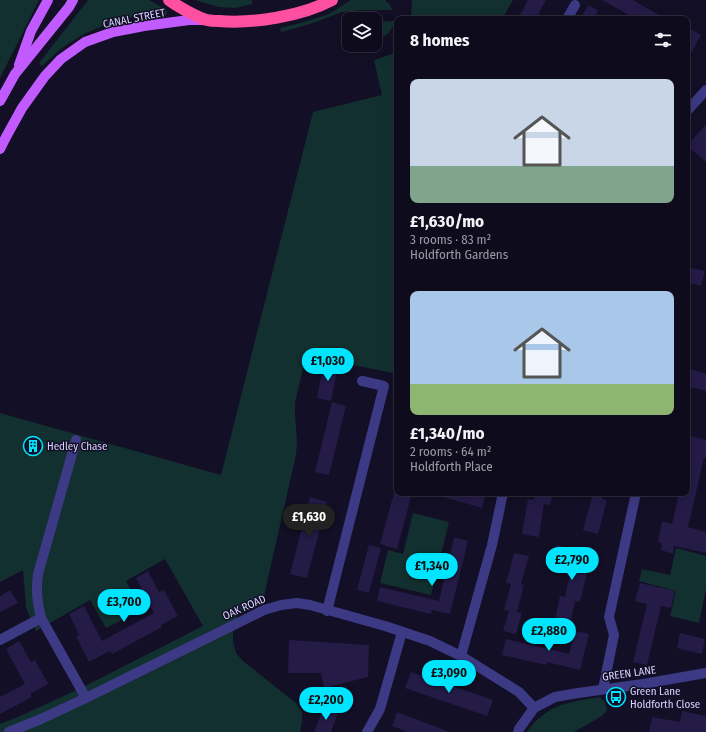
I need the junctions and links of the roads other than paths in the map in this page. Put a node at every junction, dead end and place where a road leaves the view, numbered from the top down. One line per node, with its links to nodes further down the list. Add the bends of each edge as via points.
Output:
1 (48, 0): 8 (main road)
2 (73, 0): 8 (main road)
3 (169, 0): 7 (highway)
4 (332, 0): 7 (highway, via 323,5 278,17 228,22)
5 (574, 5): 6 (street)
6 (568, 16)
7 (207, 20): 12 (main road, CANAL STREET, via 189,20 113,32 85,42 61,59 45,76 22,108)
8 (15, 74): 10 (main road)
9 (706, 90): 11 (street)
10 (0, 101)
11 (690, 108)
12 (0, 149)
13 (362, 381): 17 (street, via 384,386)
14 (76, 440): 18 (street, via 38,574 37,603)
15 (502, 496): 21 (street, via 492,545)
16 (635, 496): 23 (street, via 609,617 614,635)
17 (328, 611): 19 (street, OAK ROAD); 24 (street, OAK ROAD, via 297,603 264,610)
18 (41, 618): 20 (street); 24 (street)
19 (402, 632): 21 (street, OAK ROAD, via 430,641); 27 (street, via 380,709)
20 (0, 640)
21 (461, 656): 25 (street, OAK ROAD, via 519,692)
22 (706, 673): 23 (street, GREEN LANE)
23 (603, 689): 25 (street, GREEN LANE, via 556,697)
24 (86, 698): 26 (street, OAK ROAD)
25 (534, 708): 28 (street)
26 (9, 732)
27 (367, 732)
28 (518, 732)

